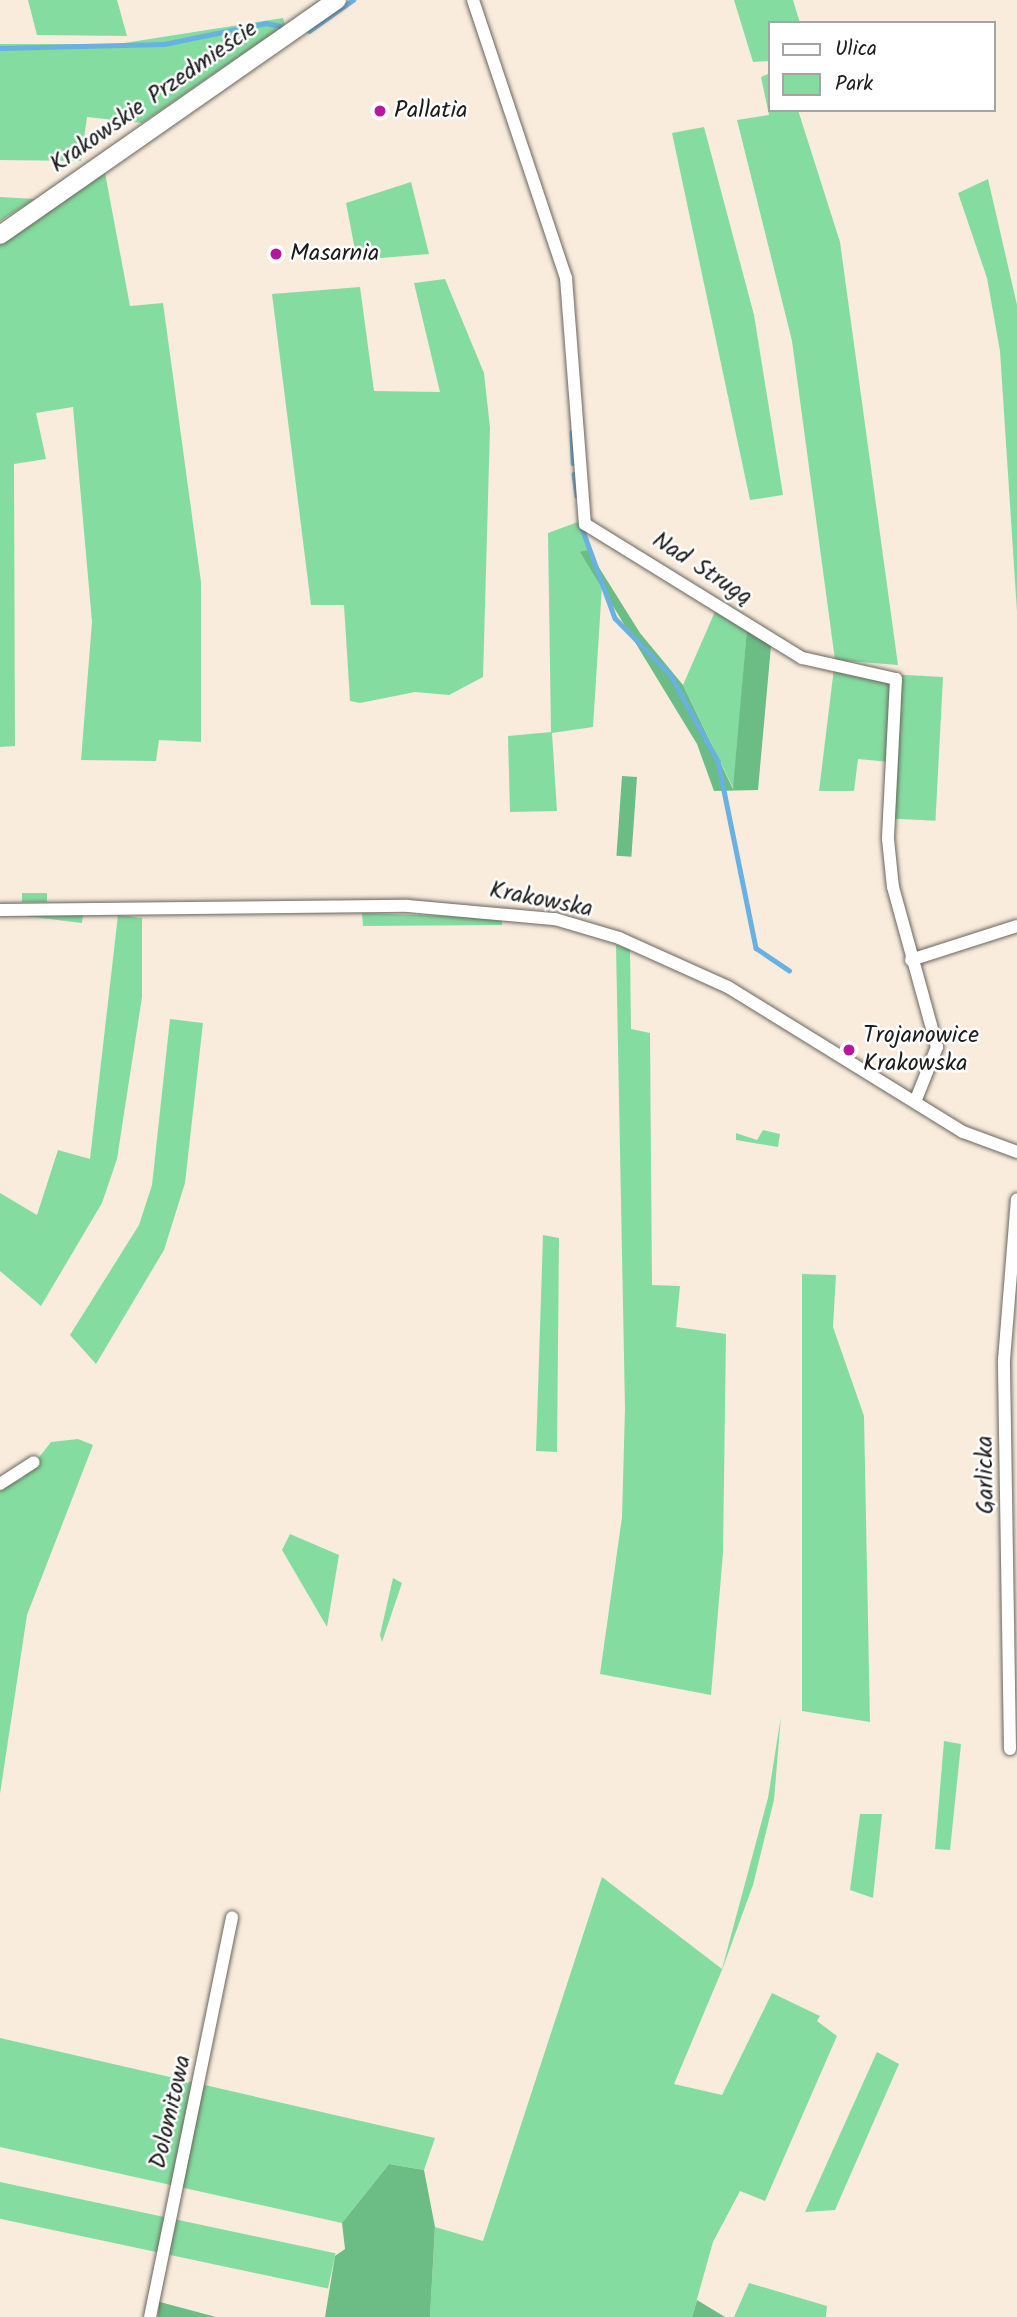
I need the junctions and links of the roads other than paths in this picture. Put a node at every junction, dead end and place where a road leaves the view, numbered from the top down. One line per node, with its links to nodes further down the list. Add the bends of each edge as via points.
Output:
1 (337, 0): 3 (main road, Krakowskie Przedmieście)
2 (473, 0): 6 (street, Nad Strugą, via 566,278 585,524 802,658 896,679 888,839 894,897)
3 (0, 235)
4 (0, 910): 7 (street, Krakowska, via 408,906 555,919 619,938 727,987)
5 (1017, 926): 6 (street)
6 (911, 960): 7 (street, Nad Strugą, via 937,1047)
7 (915, 1102): 8 (street, Krakowska, via 981,1142)
8 (1017, 1152)
9 (1017, 1200): 12 (street, Garlicka, via 1004,1360)
10 (34, 1462): 11 (street)
11 (0, 1484)
12 (1010, 1749)
13 (232, 1917): 14 (street, Dolomitowa)
14 (150, 2317)

